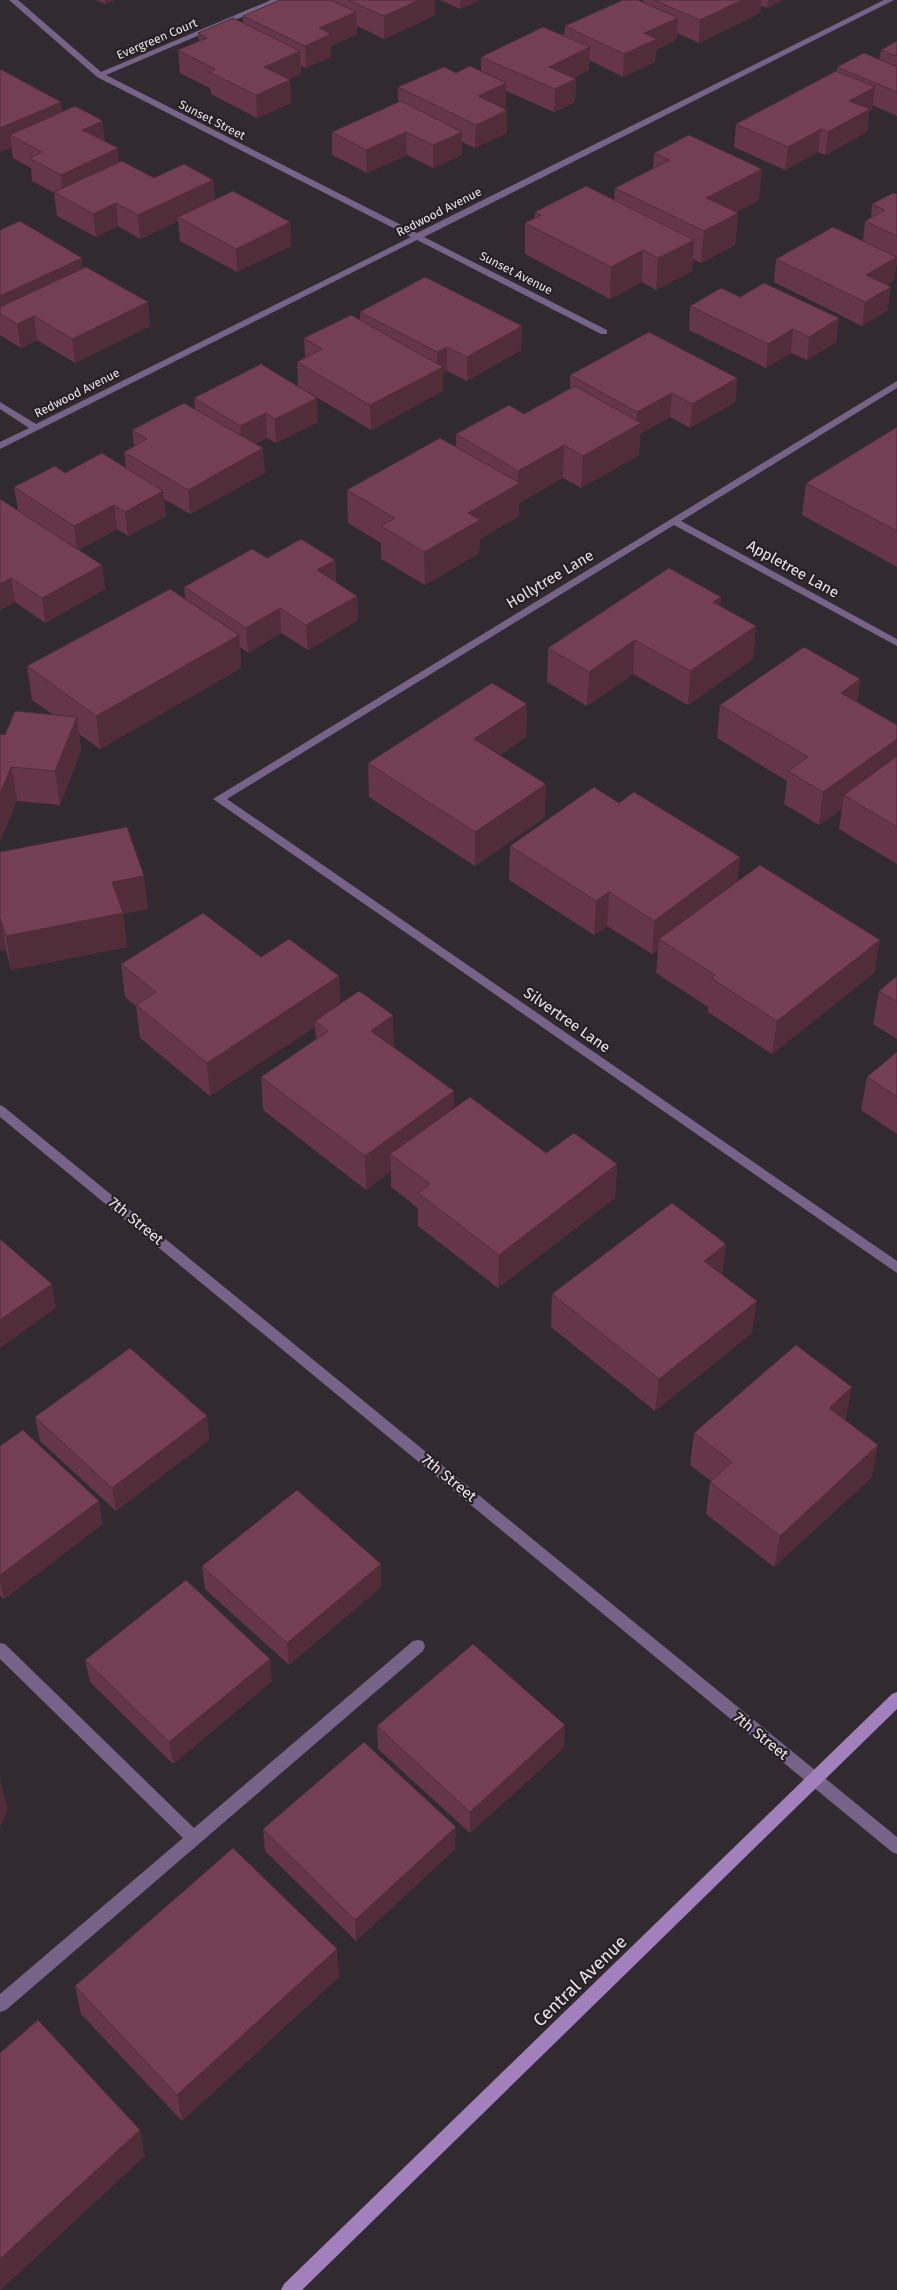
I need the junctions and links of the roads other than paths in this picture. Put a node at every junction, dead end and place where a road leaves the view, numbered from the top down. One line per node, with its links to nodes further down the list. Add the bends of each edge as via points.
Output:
1 (13, 0): 4 (street, Sunset Street)
2 (278, 0): 4 (street, Evergreen Court)
3 (890, 0): 5 (street, Redwood Avenue)
4 (100, 75): 5 (street, Sunset Street)
5 (417, 237): 6 (street, Sunset Avenue); 9 (street, Redwood Avenue)
6 (604, 332)
7 (897, 384): 11 (street, Hollytree Lane)
8 (0, 405): 9 (street)
9 (36, 428): 10 (street, Redwood Avenue)
10 (0, 446)
11 (674, 521): 12 (street, Appletree Lane); 13 (street, Hollytree Lane)
12 (897, 643)
13 (219, 799): 15 (street, Silvertree Lane)
14 (0, 1110): 19 (street, 7th Street)
15 (897, 1268)
16 (418, 1646): 20 (street)
17 (0, 1649): 20 (street)
18 (897, 1699): 19 (main road, Central Avenue)
19 (815, 1780): 21 (street, 7th Street); 23 (main road, Central Avenue)
20 (194, 1838): 22 (street)
21 (897, 1847)
22 (0, 2004)
23 (290, 2290)

